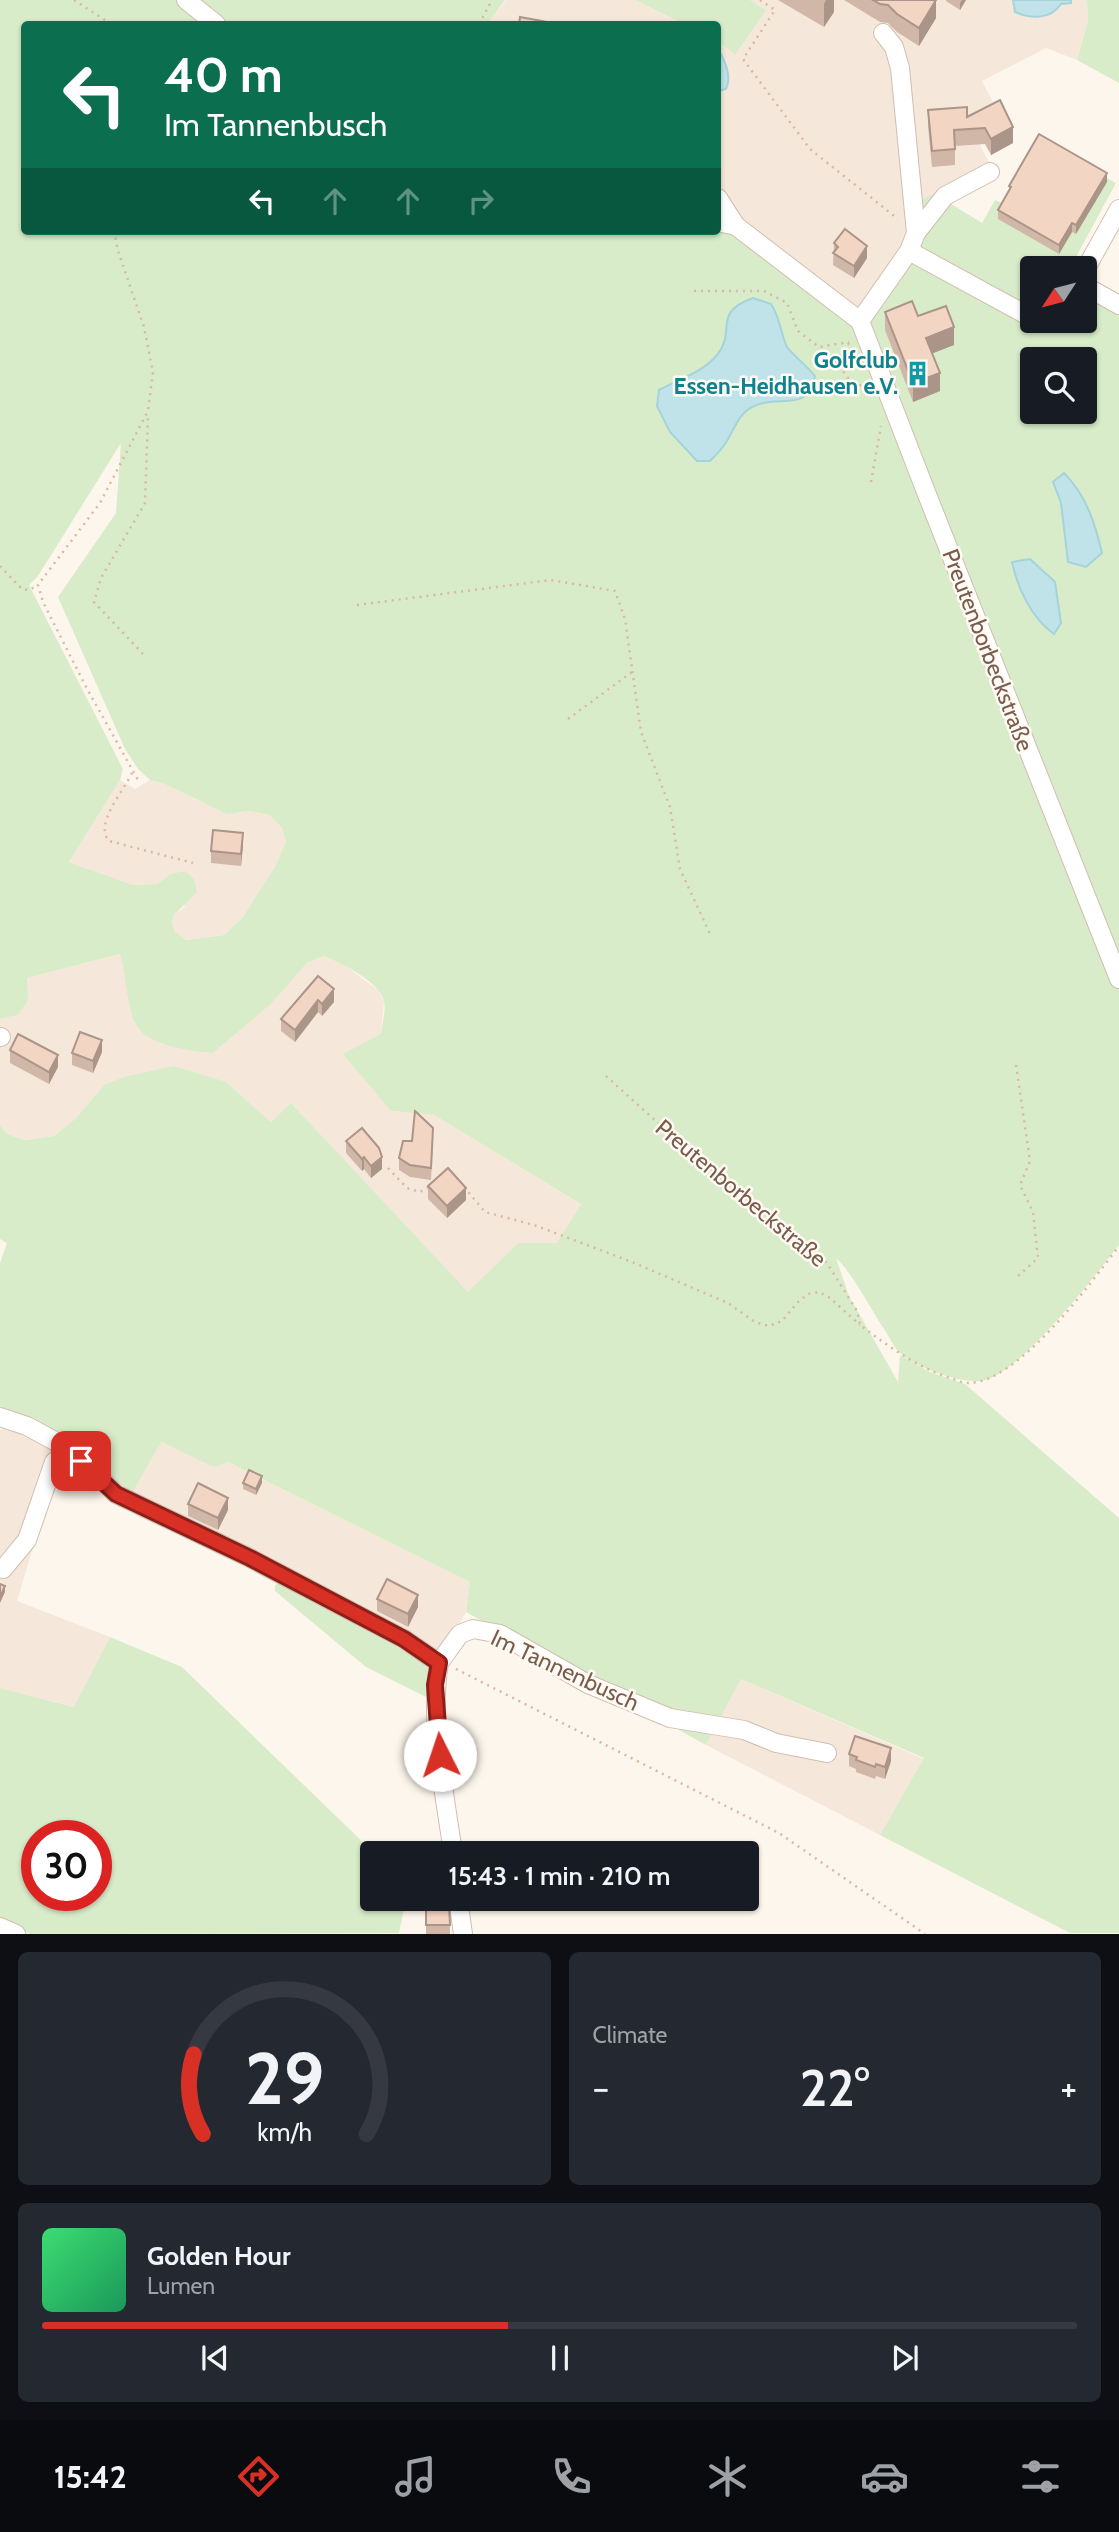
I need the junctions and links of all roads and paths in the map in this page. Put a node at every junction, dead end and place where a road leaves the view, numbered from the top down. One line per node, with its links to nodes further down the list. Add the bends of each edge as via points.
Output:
1 (74, 0): 5 (path)
2 (186, 0): 6 (street)
3 (492, 0): 7 (path)
4 (760, 0): 14 (path, via 775,10 743,59 810,149)
5 (106, 21)
6 (212, 21)
7 (481, 21)
8 (883, 33): 14 (street, via 894,47 900,68)
9 (990, 172): 14 (street, via 945,196)
10 (721, 203): 13 (street)
11 (1119, 209): 17 (street)
12 (721, 223): 13 (street)
13 (736, 226): 22 (street)
14 (916, 233): 16 (street)
15 (115, 235): 25 (path, via 153,372)
16 (909, 251): 21 (street); 22 (street)
17 (1093, 256)
18 (694, 291): 23 (path, via 764,291 787,303 798,331 820,346)
19 (1097, 293): 20 (street)
20 (1119, 305)
21 (1020, 311)
22 (860, 321): 23 (path); 38 (street, Preutenborbeckstraße)
23 (849, 343): 24 (path, via 836,361)
24 (872, 398)
25 (148, 411): 29 (path, via 100,503); 31 (path, via 145,503 101,578 94,602)
26 (883, 417): 27 (path)
27 (871, 481)
28 (0, 566): 29 (path, via 22,589)
29 (38, 585): 34 (path)
30 (357, 606): 32 (path, via 551,580 615,591 625,620)
31 (143, 654)
32 (632, 672): 33 (path); 37 (path, via 641,732 670,807 680,869)
33 (568, 719)
34 (132, 772): 35 (path); 36 (path, via 103,824 104,836)
35 (138, 780)
36 (193, 863)
37 (711, 936)
38 (1119, 979)
39 (1016, 1066): 45 (path, via 1030,1161 1020,1185 1033,1212 1038,1258)
40 (606, 1076): 46 (path, Preutenborbeckstraße, via 699,1160 827,1263 857,1311)
41 (388, 1168): 42 (path, via 415,1192)
42 (436, 1180)
43 (459, 1182): 46 (path, via 485,1212 620,1257 728,1303 755,1322 769,1326 782,1321 808,1294 819,1293)
44 (1119, 1246): 46 (path, Preutenborbeckstraße, via 1036,1344 986,1381 965,1383 930,1370 900,1355)
45 (1018, 1276)
46 (860, 1325)
47 (0, 1417): 48 (street, via 27,1426)
48 (69, 1451): 49 (street, via 54,1462 27,1540); 50 (street, via 116,1494 250,1558 404,1639)
49 (2, 1569)
50 (439, 1663): 51 (street, Im Tannenbusch, via 460,1634 473,1629 500,1634 588,1684 670,1718 744,1730 776,1743); 52 (street, via 435,1685); 57 (path, via 779,1833)
51 (827, 1753)
52 (451, 1841)
53 (460, 1911): 56 (street)
54 (0, 1927): 55 (street)
55 (16, 1934)
56 (463, 1934)
57 (925, 1934)

